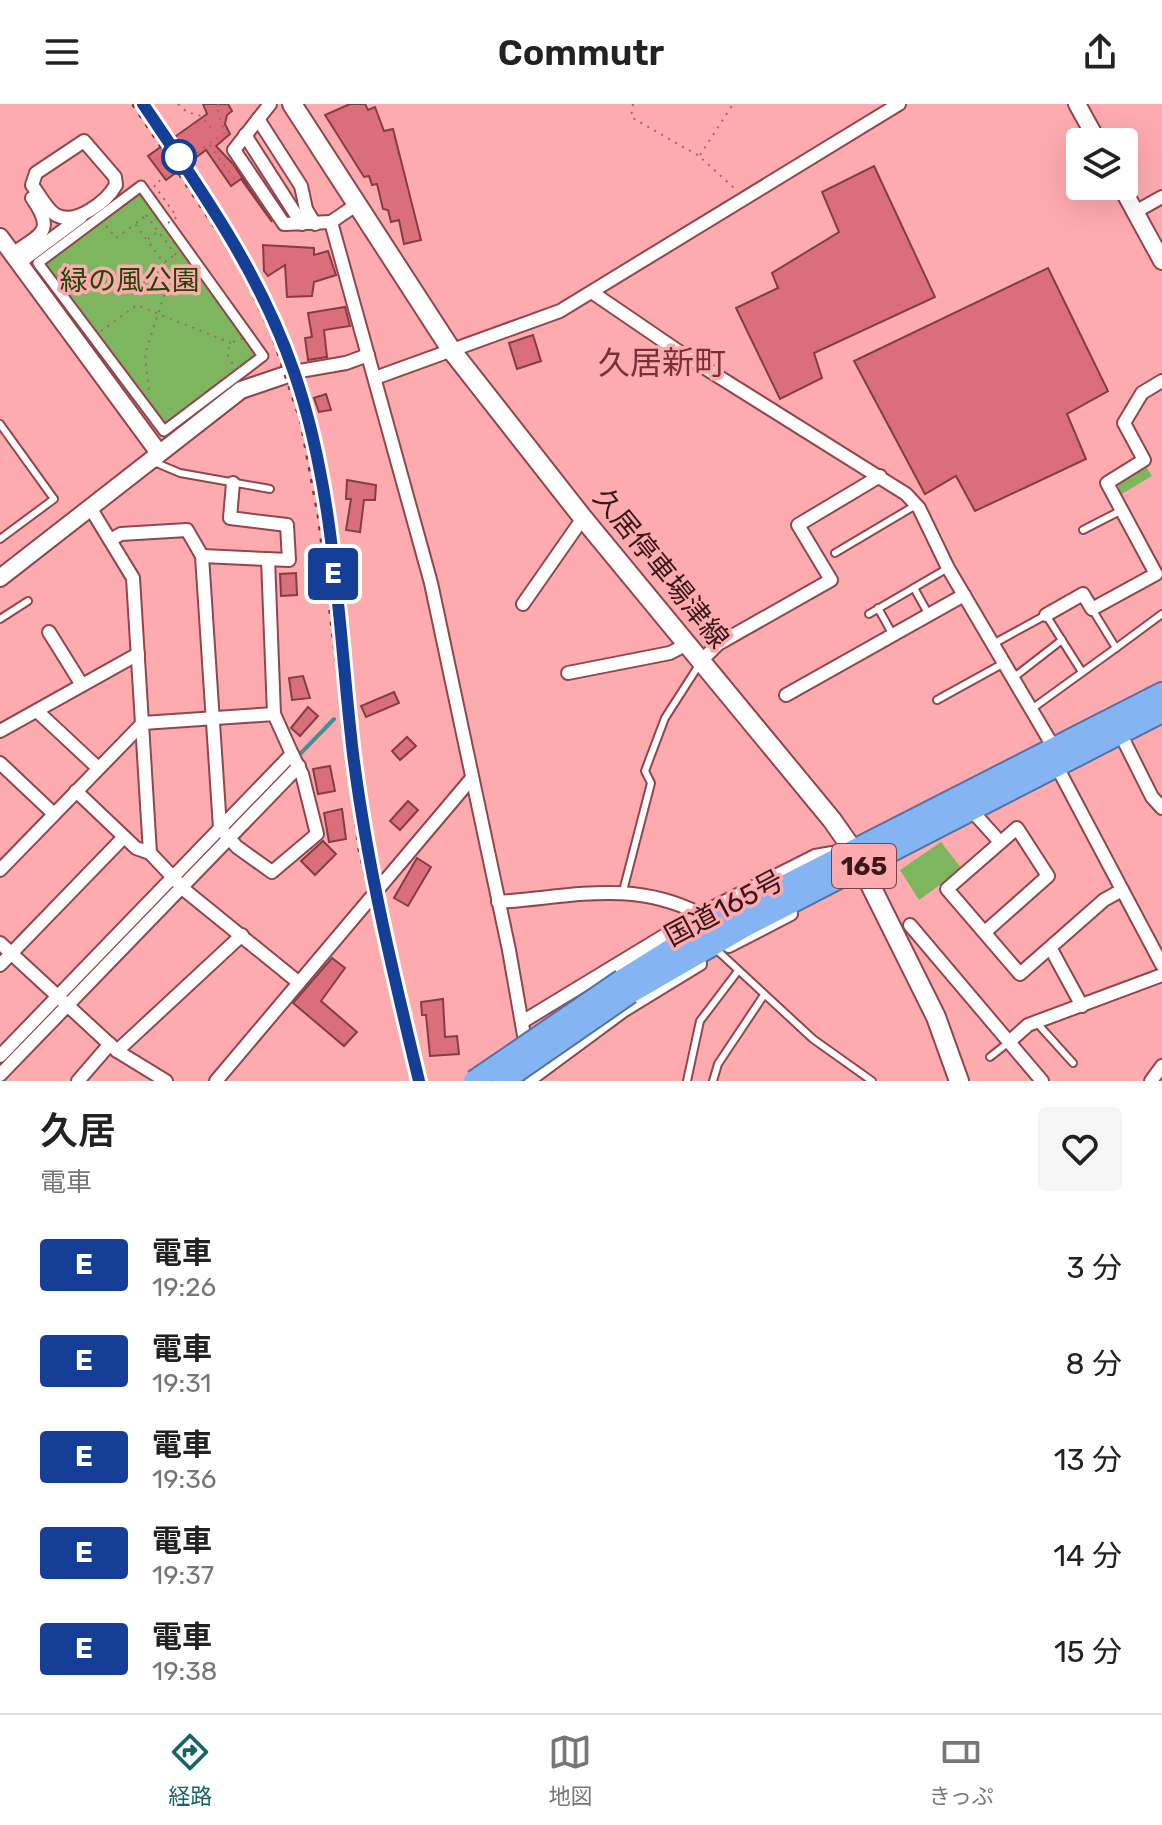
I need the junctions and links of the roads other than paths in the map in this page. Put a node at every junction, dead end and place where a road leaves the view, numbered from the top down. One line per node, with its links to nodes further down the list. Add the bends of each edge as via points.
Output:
1 (270, 104): 5 (street)
2 (292, 104): 10 (main road, 久居停車場津線)
3 (899, 104): 18 (street)
4 (1077, 104): 6 (street)
5 (258, 119): 14 (street, via 301,186); 14 (street, via 234,150 284,224)
6 (1090, 128)
7 (36, 173): 11 (street, via 32,185 54,214 68,218); 11 (street, via 84,141 115,177); 16 (street, via 26,180 25,189 46,226)
8 (1162, 197): 12 (street)
9 (1129, 200): 12 (street)
10 (356, 205): 13 (street); 19 (main road, 久居停車場津線)
11 (98, 212): 11 (street, via 141,186 263,356 164,431 38,263); 16 (street)
12 (1135, 212): 17 (street)
13 (331, 222): 14 (street); 20 (street)
14 (308, 224)
15 (0, 237): 16 (street)
16 (15, 259): 25 (street)
17 (1162, 261)
18 (593, 293): 19 (street, via 535,322); 26 (street)
19 (452, 351): 22 (street); 32 (main road, 久居停車場津線)
20 (368, 355): 21 (street); 22 (street)
21 (294, 372): 25 (street, via 241,390)
22 (375, 378): 80 (street, via 431,583)
23 (1162, 382): 31 (street, via 1142,393 1124,423 1144,460 1107,483)
24 (0, 424): 34 (lane, via 54,499)
25 (155, 456): 27 (lane, via 169,470); 30 (street)
26 (880, 476): 29 (street); 59 (street, via 798,525 831,580 718,644)
27 (233, 483): 28 (lane); 38 (street, via 230,518 287,525 289,560)
28 (270, 489)
29 (916, 505): 36 (lane); 39 (street)
30 (91, 509): 35 (street); 40 (street)
31 (1122, 510): 33 (lane); 46 (street, via 1156,574)
32 (583, 518): 44 (street); 55 (main road, 久居停車場津線)
33 (1083, 530)
34 (0, 539)
35 (110, 540): 37 (street, via 121,534 187,530); 58 (street, via 133,578)
36 (835, 553)
37 (202, 556): 38 (street); 72 (street)
38 (268, 559): 71 (street)
39 (948, 568): 41 (lane); 42 (street)
40 (0, 578)
41 (914, 588): 45 (lane); 49 (lane)
42 (964, 595): 49 (street); 56 (street)
43 (28, 601): 51 (lane)
44 (523, 604)
45 (878, 608): 47 (lane); 53 (lane)
46 (1092, 609): 50 (street, via 1083,594); 57 (lane)
47 (869, 614)
48 (1162, 614): 57 (lane)
49 (929, 615): 53 (street)
50 (1046, 615): 54 (lane); 56 (lane)
51 (0, 619)
52 (49, 632): 64 (street)
53 (893, 635): 66 (street)
54 (1062, 640): 61 (lane); 63 (lane)
55 (687, 644): 59 (main road, 久居停車場津線); 62 (street, via 670,653)
56 (992, 644): 60 (street)
57 (1116, 648): 61 (lane)
58 (138, 654): 64 (street); 73 (street)
59 (701, 661): 90 (main road, 久居停車場津線, via 832,820); 93 (lane, via 665,718 645,771 651,783)
60 (1004, 663): 63 (street); 67 (lane)
61 (1082, 672): 68 (lane)
62 (568, 673)
63 (1013, 678): 68 (street)
64 (82, 685): 69 (street)
65 (1162, 693): 76 (highway, 国道165号 / 165)
66 (786, 695)
67 (937, 700)
68 (1033, 708): 76 (street)
69 (37, 711): 74 (street); 79 (street)
70 (1162, 712): 75 (highway, 国道165号 / 165)
71 (274, 714): 72 (street); 77 (street)
72 (212, 718): 73 (street); 85 (street)
73 (143, 723): 79 (street); 88 (street)
74 (0, 731)
75 (1120, 733): 76 (highway, 国道165号 / 165); 83 (street)
76 (1055, 757): 82 (highway, 国道165号 / 165); 90 (highway, 国道165号 / 165); 92 (street)
77 (295, 760): 85 (street); 85 (street, via 317,834 272,872)
78 (0, 763): 84 (street)
79 (98, 768): 81 (street)
80 (472, 778): 94 (street); 107 (street)
81 (76, 791): 84 (street); 86 (street)
82 (978, 807): 87 (street); 90 (highway, 国道165号 / 165)
83 (1162, 808)
84 (54, 814): 89 (street)
85 (224, 833): 91 (street)
86 (124, 837): 88 (street); 102 (street)
87 (1000, 842): 97 (street, via 947,889); 97 (street, via 1017,828 1048,876)
88 (150, 853): 91 (street)
89 (3, 862)
90 (859, 865): 95 (street, 国道165号 / 165, via 815,856); 101 (street, 国道165号 / 165); 108 (highway, 国道165号 / 165, via 719,919); 130 (main road, 久居停車場津線, via 936,1017)
91 (177, 882): 98 (street); 110 (street)
92 (1122, 890): 100 (street); 104 (street)
93 (623, 891): 94 (street); 95 (street, via 663,897)
94 (498, 902): 112 (street)
95 (700, 914): 112 (street, 国道165号 / 165)
96 (910, 925): 114 (street)
97 (985, 932): 100 (street, via 1020,974)
98 (242, 935): 107 (street); 115 (street)
99 (0, 943): 102 (street)
100 (1051, 949): 111 (street)
101 (719, 952): 105 (lane); 121 (street, 国道165号 / 165, via 623,1011)
102 (12, 953): 103 (street); 110 (street)
103 (0, 965)
104 (1162, 965)
105 (738, 971): 109 (lane); 127 (lane, via 700,1021)
106 (1162, 975): 111 (street)
107 (298, 982): 124 (street)
108 (626, 987): 125 (highway, 国道165号 / 165, bridge); 126 (highway, 国道165号 / 165, bridge)
109 (764, 995): 128 (lane, via 718,1064); 129 (lane)
110 (62, 1001): 115 (street); 116 (street); 120 (street)
111 (1082, 1006): 113 (street)
112 (522, 1022): 121 (street)
113 (1036, 1022): 114 (street); 118 (lane)
114 (1009, 1042): 117 (lane); 131 (street)
115 (113, 1048): 122 (street); 123 (street)
116 (0, 1056)
117 (990, 1057)
118 (1073, 1063)
119 (1162, 1066): 132 (street)
120 (0, 1075)
121 (531, 1080)
122 (78, 1081)
123 (166, 1081)
124 (216, 1081)
125 (474, 1081)
126 (503, 1081)
127 (687, 1081)
128 (713, 1081)
129 (872, 1081)
130 (959, 1081)
131 (1042, 1081)
132 (1151, 1081)

